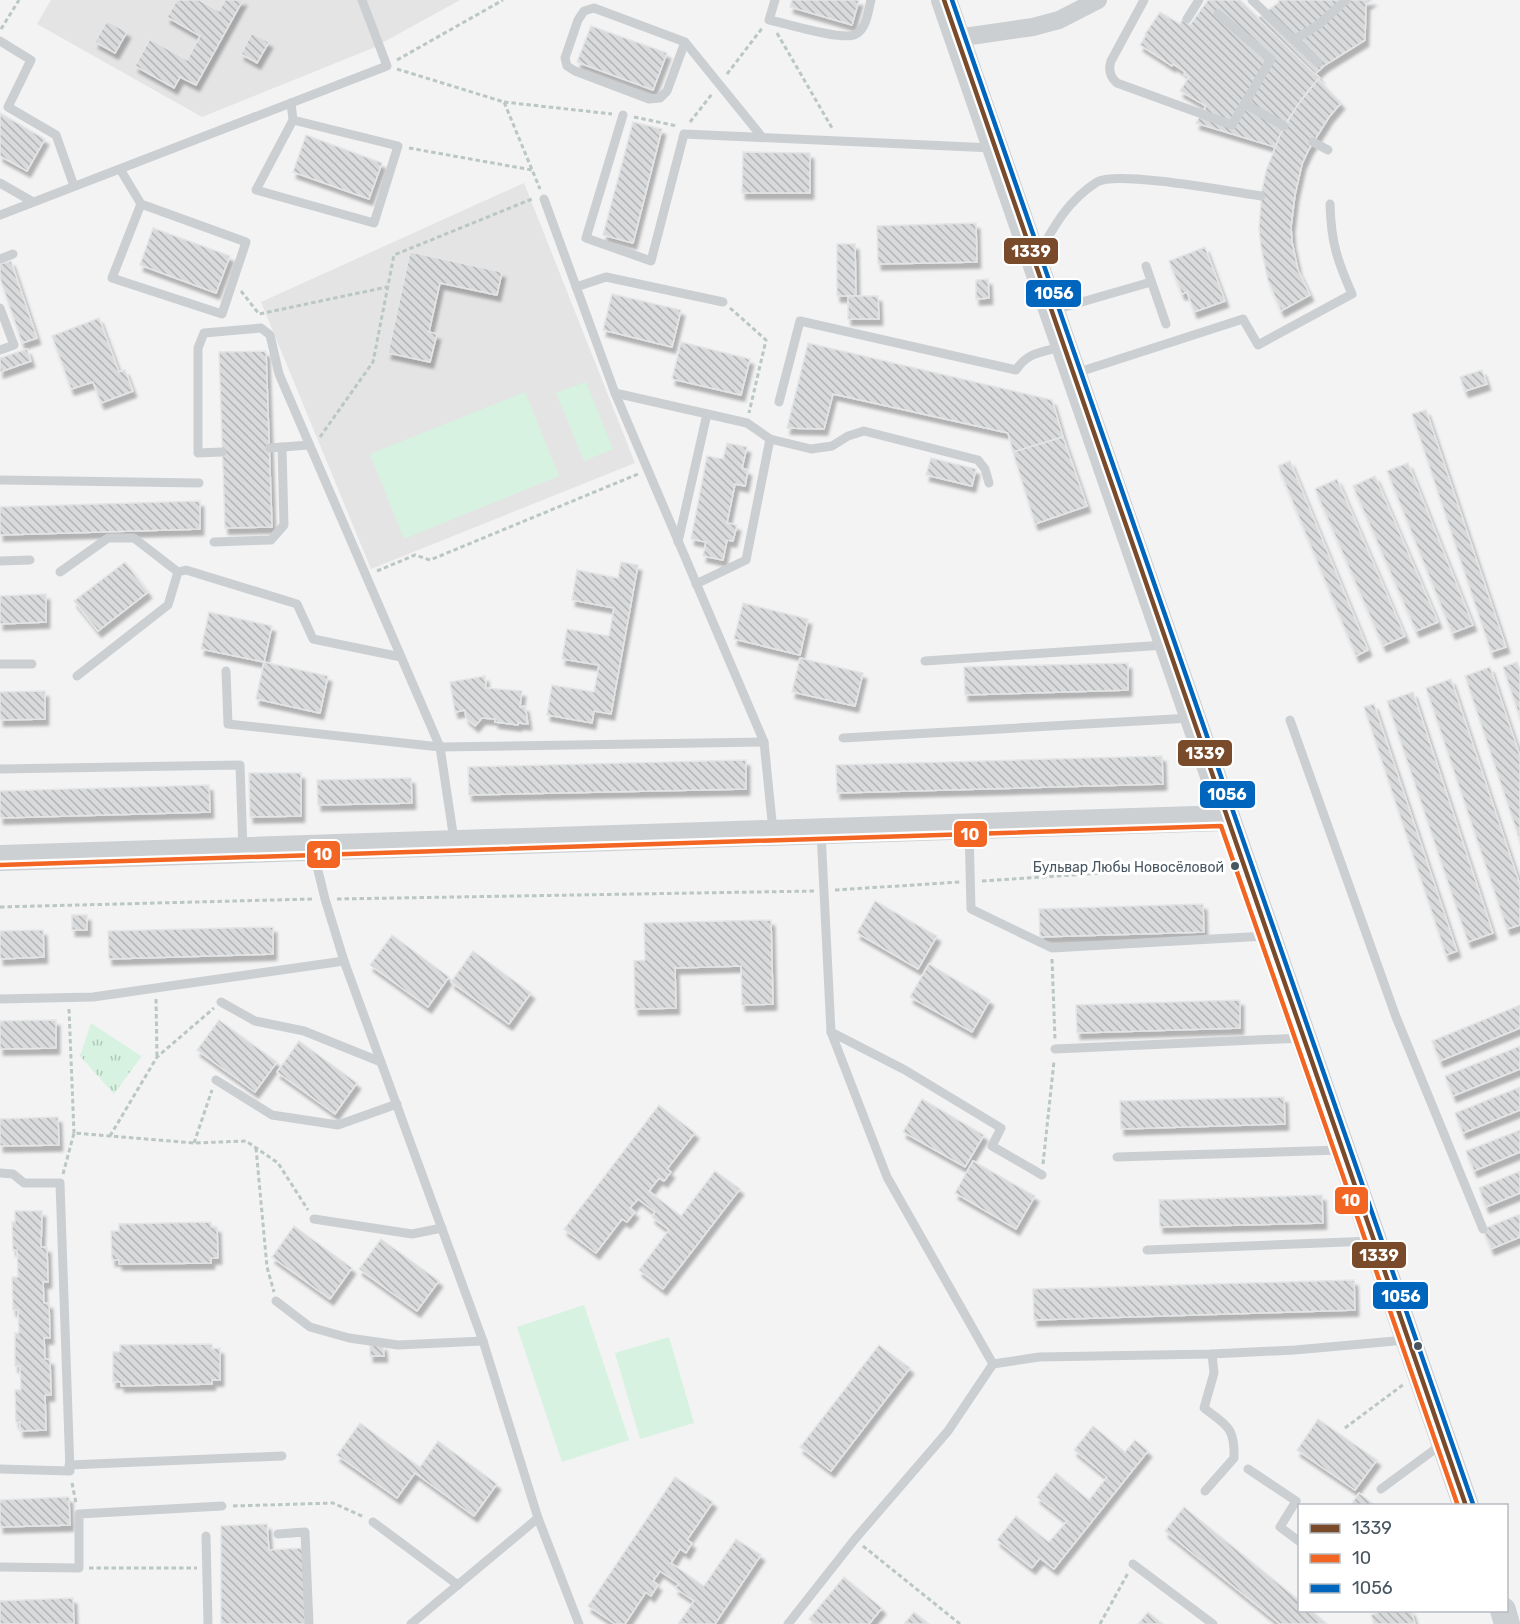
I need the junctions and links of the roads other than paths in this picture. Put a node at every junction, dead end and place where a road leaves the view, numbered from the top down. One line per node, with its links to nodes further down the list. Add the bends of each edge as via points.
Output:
1 (362, 0): 17 (lane, via 387,66)
2 (775, 0): 3 (lane, via 769,20 844,37 857,34 865,24)
3 (871, 0)
4 (944, 0): 12 (street)
5 (1098, 0): 12 (street, via 1059,20)
6 (1144, 0): 18 (lane, via 1111,61 1113,79 1228,125 1234,123)
7 (1199, 0): 11 (lane)
8 (1252, 0): 13 (lane)
9 (1346, 0): 13 (lane)
10 (1218, 14): 18 (lane, via 1271,59)
11 (1187, 19)
12 (957, 38): 24 (street)
13 (1294, 40): 16 (lane)
14 (0, 41): 28 (lane, via 31,60 8,107 56,135)
15 (685, 42): 15 (lane, via 594,8 584,11 578,20 565,58 574,71 650,99 660,98 667,92); 22 (lane)
16 (1318, 63)
17 (291, 103): 20 (lane); 26 (lane)
18 (1245, 104): 21 (lane)
19 (623, 115): 22 (lane, via 586,238 651,261 684,134)
20 (293, 120): 20 (lane, via 398,146 374,223 256,190)
21 (1284, 126)
22 (762, 137): 24 (lane)
23 (1313, 142): 25 (lane)
24 (995, 148): 37 (street)
25 (1328, 150)
26 (120, 169): 28 (lane); 32 (lane)
27 (0, 183): 31 (lane)
28 (74, 186): 31 (lane)
29 (1261, 196): 37 (lane, via 1136,178 1099,180 1072,201)
30 (543, 197): 40 (lane)
31 (33, 202): 34 (lane)
32 (141, 204): 32 (lane, via 246,242 222,314 112,278)
33 (1330, 204): 47 (lane, via 1336,259 1352,294 1258,345 1243,319)
34 (0, 215)
35 (13, 254): 36 (lane)
36 (0, 259)
37 (1035, 262): 43 (street)
38 (1146, 266): 39 (lane)
39 (1151, 282): 43 (lane); 44 (lane)
40 (576, 287): 41 (lane, via 606,277); 48 (lane)
41 (723, 302)
42 (0, 308): 46 (lane, via 14,345)
43 (1052, 311): 45 (street)
44 (1166, 324)
45 (1064, 346): 47 (street); 49 (lane, via 1023,359 1016,370 800,321)
46 (0, 350)
47 (1074, 374): 66 (street)
48 (615, 393): 50 (lane); 60 (lane)
49 (778, 402)
50 (707, 414): 51 (lane, via 747,423); 60 (lane)
51 (770, 439): 58 (lane, via 811,448 832,446 864,431 978,460); 65 (lane, via 746,560)
52 (309, 445): 53 (lane); 55 (lane, via 279,374 270,335 261,328 204,333 198,348 198,453); 67 (lane)
53 (282, 447): 54 (lane); 59 (lane, via 284,525 271,540)
54 (270, 448)
55 (222, 452)
56 (0, 480): 57 (lane)
57 (199, 483)
58 (989, 483)
59 (214, 542)
60 (678, 542): 65 (lane)
61 (30, 560): 62 (lane)
62 (0, 561)
63 (60, 572): 64 (lane, via 108,538 134,538)
64 (178, 572): 67 (lane, via 186,570 297,604 314,639); 72 (lane, via 168,605)
65 (696, 584): 76 (lane)
66 (1167, 645): 68 (lane); 73 (street)
67 (401, 657): 77 (lane)
68 (925, 661)
69 (0, 664): 70 (lane)
70 (32, 664)
71 (226, 671): 77 (lane, via 228,724)
72 (78, 676)
73 (1193, 718): 75 (lane); 79 (street)
74 (1290, 720): 103 (lane, via 1396,1017)
75 (843, 738)
76 (764, 742): 77 (lane); 82 (lane)
77 (440, 747): 83 (lane)
78 (0, 769): 85 (lane, via 240,765)
79 (1226, 818): 80 (street); 87 (street)
80 (969, 826): 81 (street); 87 (lane, via 971,909 1052,948)
81 (821, 831): 82 (street); 91 (lane)
82 (773, 832): 83 (street)
83 (454, 843): 84 (street)
84 (313, 848): 85 (street); 88 (lane)
85 (243, 850): 86 (street)
86 (0, 858)
87 (1268, 936): 92 (street)
88 (344, 961): 89 (lane, via 93,997); 94 (lane)
89 (0, 999)
90 (221, 1002): 94 (lane, via 255,1021 304,1031)
91 (831, 1032): 100 (lane, via 905,1070 1001,1128 992,1146); 110 (lane, via 887,1177)
92 (1304, 1038): 93 (lane); 97 (street)
93 (1055, 1049)
94 (381, 1062): 96 (lane)
95 (216, 1080): 96 (lane, via 272,1114 338,1125)
96 (396, 1104): 102 (lane)
97 (1343, 1150): 98 (lane); 104 (street)
98 (1117, 1156)
99 (0, 1173): 114 (lane, via 13,1174 24,1183 60,1183)
100 (1042, 1175)
101 (314, 1219): 102 (lane, via 412,1234)
102 (442, 1228): 108 (lane)
103 (1483, 1229)
104 (1374, 1241): 105 (lane); 107 (street)
105 (1147, 1250)
106 (276, 1301): 108 (lane, via 310,1327 349,1338 398,1345)
107 (1409, 1340): 109 (lane); 111 (street)
108 (483, 1341): 120 (lane)
109 (1212, 1354): 110 (lane, via 1039,1357); 117 (lane, via 1214,1373 1204,1408 1230,1428 1234,1458)
110 (993, 1364): 132 (lane, via 948,1431)
111 (1444, 1442): 116 (lane); 118 (street)
112 (282, 1456): 114 (lane)
113 (0, 1468): 114 (lane)
114 (69, 1468)
115 (1248, 1469): 124 (lane, via 1296,1501 1280,1527)
116 (1381, 1489)
117 (1205, 1491)
118 (1465, 1504)
119 (222, 1506): 126 (lane, via 79,1514 79,1568)
120 (538, 1518): 127 (lane); 131 (lane)
121 (373, 1522): 127 (lane)
122 (278, 1534): 129 (lane, via 304,1532)
123 (206, 1536): 128 (lane)
124 (1298, 1541)
125 (1133, 1564): 133 (lane)
126 (0, 1567)
127 (458, 1585): 130 (lane)
128 (208, 1624)
129 (309, 1624)
130 (411, 1624)
131 (579, 1624)
132 (788, 1624)
133 (1213, 1624)

